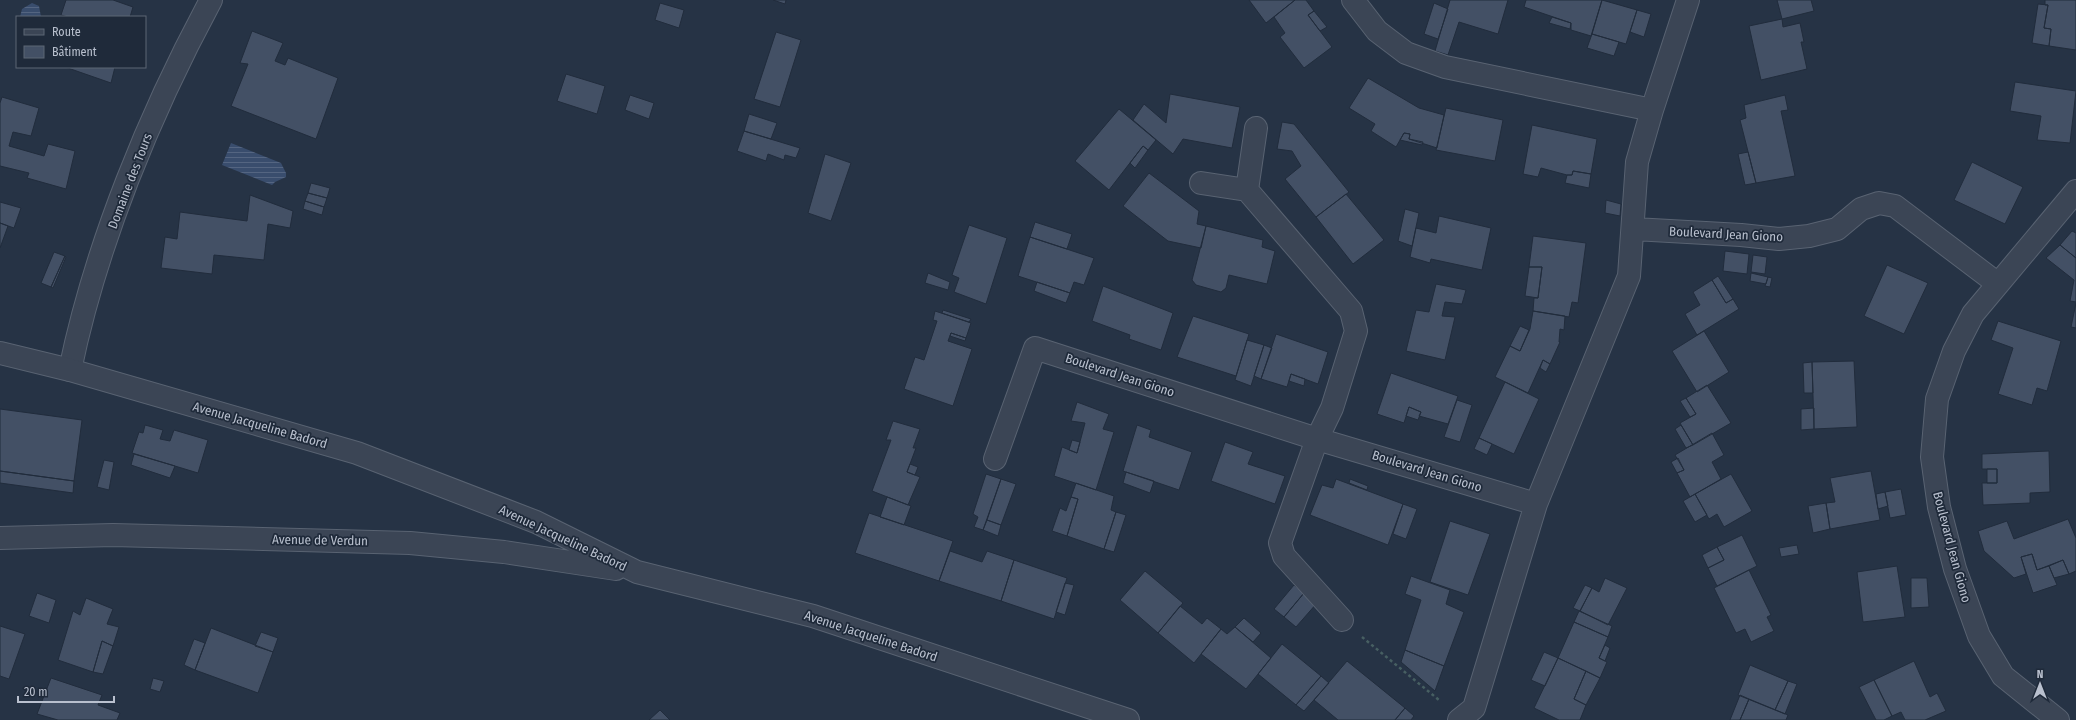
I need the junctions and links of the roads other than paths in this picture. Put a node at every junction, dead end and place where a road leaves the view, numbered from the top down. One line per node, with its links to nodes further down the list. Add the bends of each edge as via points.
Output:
1 (212, 0): 12 (street, Domaine des Tours, via 186,46 131,172 82,313)
2 (1353, 0): 4 (street, via 1377,31 1406,53 1445,67)
3 (1688, 0): 4 (street)
4 (1652, 110): 9 (street, via 1637,162)
5 (1256, 128): 7 (street)
6 (1201, 183): 7 (street)
7 (1247, 190): 13 (street, via 1351,311 1356,331 1332,408)
8 (2076, 191): 10 (street, Boulevard Jean Giono)
9 (1634, 229): 10 (street, Boulevard Jean Giono, via 1741,234 1779,239 1809,236 1837,229 1861,209 1879,203 1895,206); 15 (street, via 1629,276)
10 (1998, 284): 21 (street, Boulevard Jean Giono, via 1973,314 1954,351 1937,399 1932,457 1939,508 1955,569 1978,636 2003,676)
11 (0, 353): 12 (street, Avenue Jacqueline Badord)
12 (70, 370): 17 (street, Avenue Jacqueline Badord, via 357,453 536,522)
13 (1317, 439): 14 (street, Boulevard Jean Giono, via 1035,348); 15 (street, Boulevard Jean Giono); 18 (street, via 1280,543 1284,556)
14 (995, 459)
15 (1536, 504): 19 (street)
16 (0, 538): 17 (street, Avenue de Verdun, via 113,535 410,543 504,552)
17 (637, 572): 20 (street, Avenue Jacqueline Badord, via 813,616)
18 (1342, 620)
19 (1471, 716)
20 (1128, 720)
21 (2058, 720)

